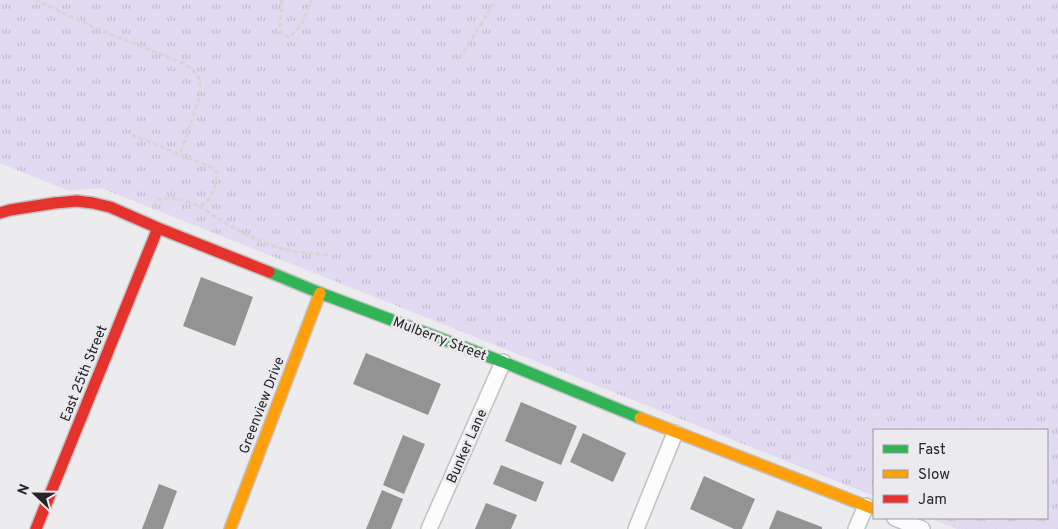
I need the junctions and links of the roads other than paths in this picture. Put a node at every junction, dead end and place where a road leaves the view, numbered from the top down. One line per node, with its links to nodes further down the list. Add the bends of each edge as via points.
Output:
1 (0, 213): 2 (street, Mulberry Street, via 77,201 110,207)
2 (158, 228): 3 (street, Mulberry Street); 8 (street, East 25th Street)
3 (320, 293): 4 (street, Mulberry Street); 9 (street, Greenview Drive)
4 (503, 362): 5 (street, Mulberry Street); 10 (street, Bunker Lane)
5 (675, 433): 6 (street, Mulberry Street); 11 (street)
6 (870, 507): 12 (street)
7 (897, 519): 13 (street)
8 (36, 529)
9 (230, 529)
10 (429, 529)
11 (636, 529)
12 (856, 529)
13 (922, 529)

